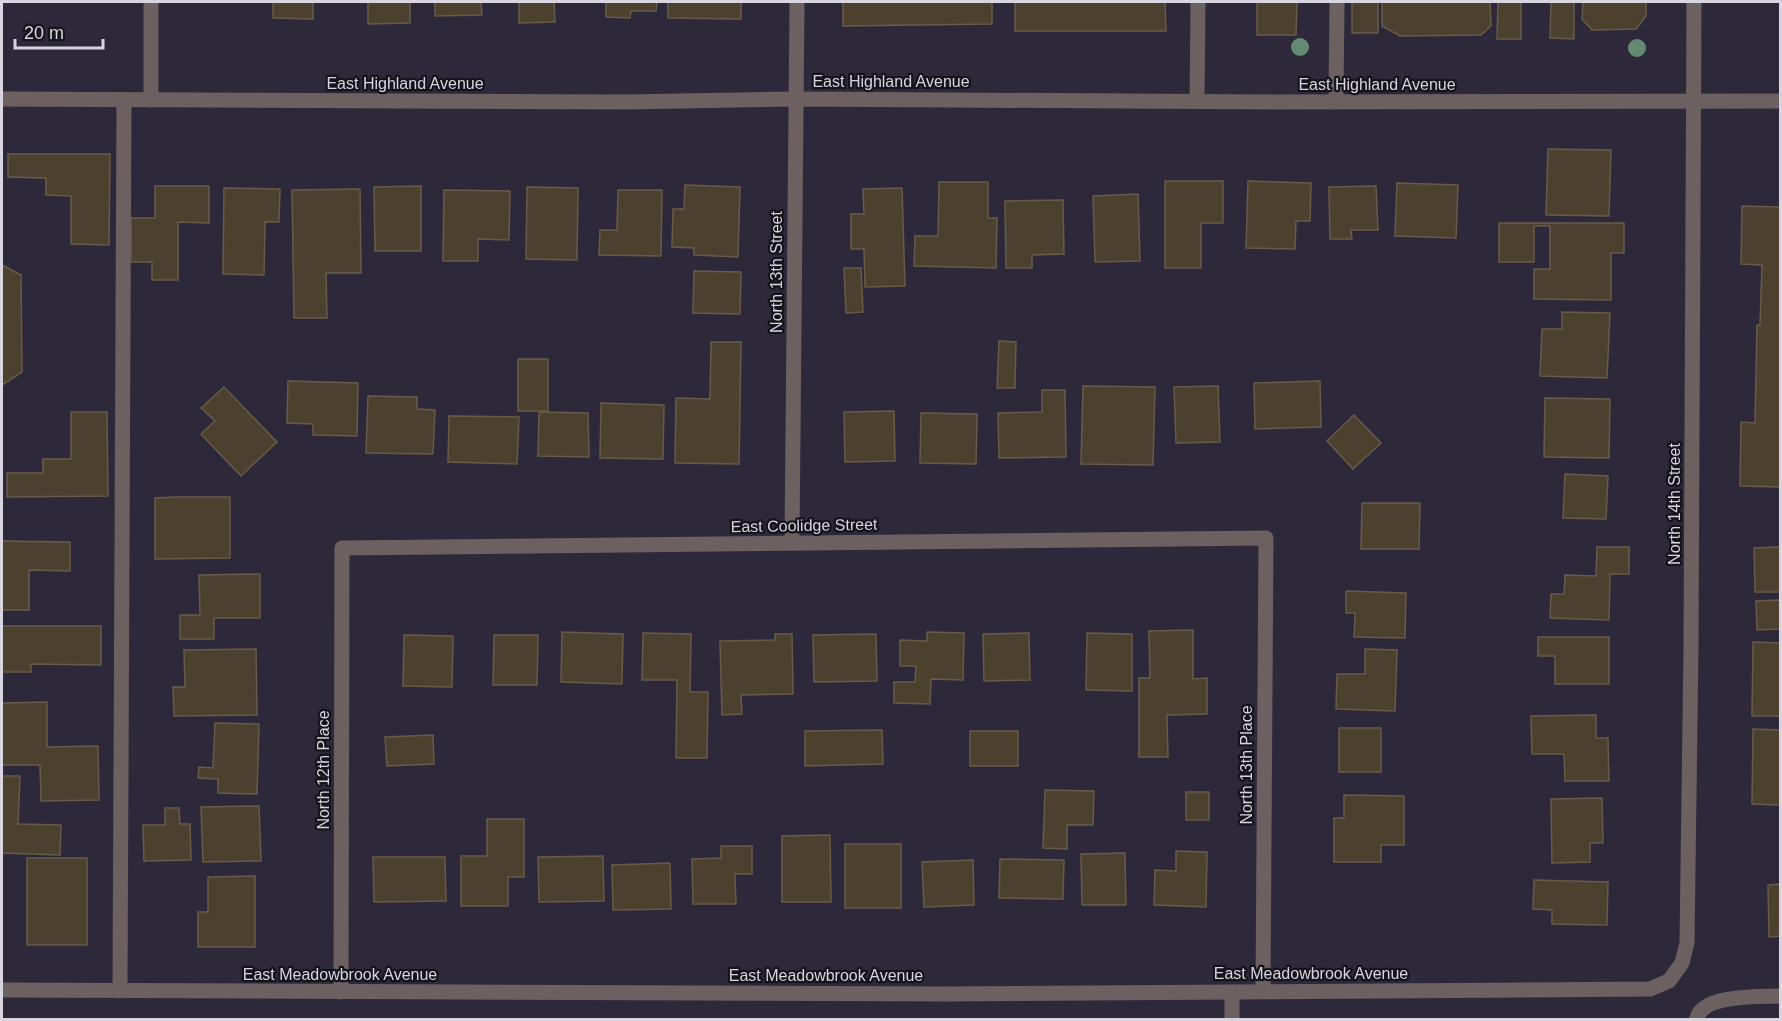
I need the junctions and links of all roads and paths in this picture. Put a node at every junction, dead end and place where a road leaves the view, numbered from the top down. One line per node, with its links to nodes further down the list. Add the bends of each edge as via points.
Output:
1 (151, 2): 9 (street)
2 (797, 2): 7 (street, North 13th Street)
3 (1198, 2): 10 (street)
4 (1337, 2): 13 (street)
5 (1694, 2): 11 (street, North 14th Street)
6 (2, 99): 8 (street, East Highland Avenue)
7 (796, 99): 9 (street, East Highland Avenue); 10 (street, East Highland Avenue); 15 (street, North 13th Street)
8 (124, 100): 9 (street, East Highland Avenue); 19 (street)
9 (151, 100)
10 (1197, 101): 13 (street, East Highland Avenue)
11 (1694, 101): 12 (street, East Highland Avenue); 13 (street, East Highland Avenue); 17 (street, North 14th Street, via 1687,944 1682,963 1669,981)
12 (1780, 101)
13 (1336, 102)
14 (1266, 538): 15 (street, East Coolidge Street); 20 (street, North 13th Place)
15 (792, 543): 16 (street, East Coolidge Street)
16 (342, 548): 21 (street, North 12th Place)
17 (1650, 989): 20 (street, East Meadowbrook Avenue)
18 (2, 990): 19 (street, East Meadowbrook Avenue)
19 (120, 991): 21 (street, East Meadowbrook Avenue)
20 (1263, 991): 22 (street, East Meadowbrook Avenue)
21 (340, 992): 22 (street, East Meadowbrook Avenue)
22 (1232, 992): 24 (street)
23 (1780, 996): 25 (street, via 1722,999 1701,1010)
24 (1232, 1020)
25 (1696, 1020)

